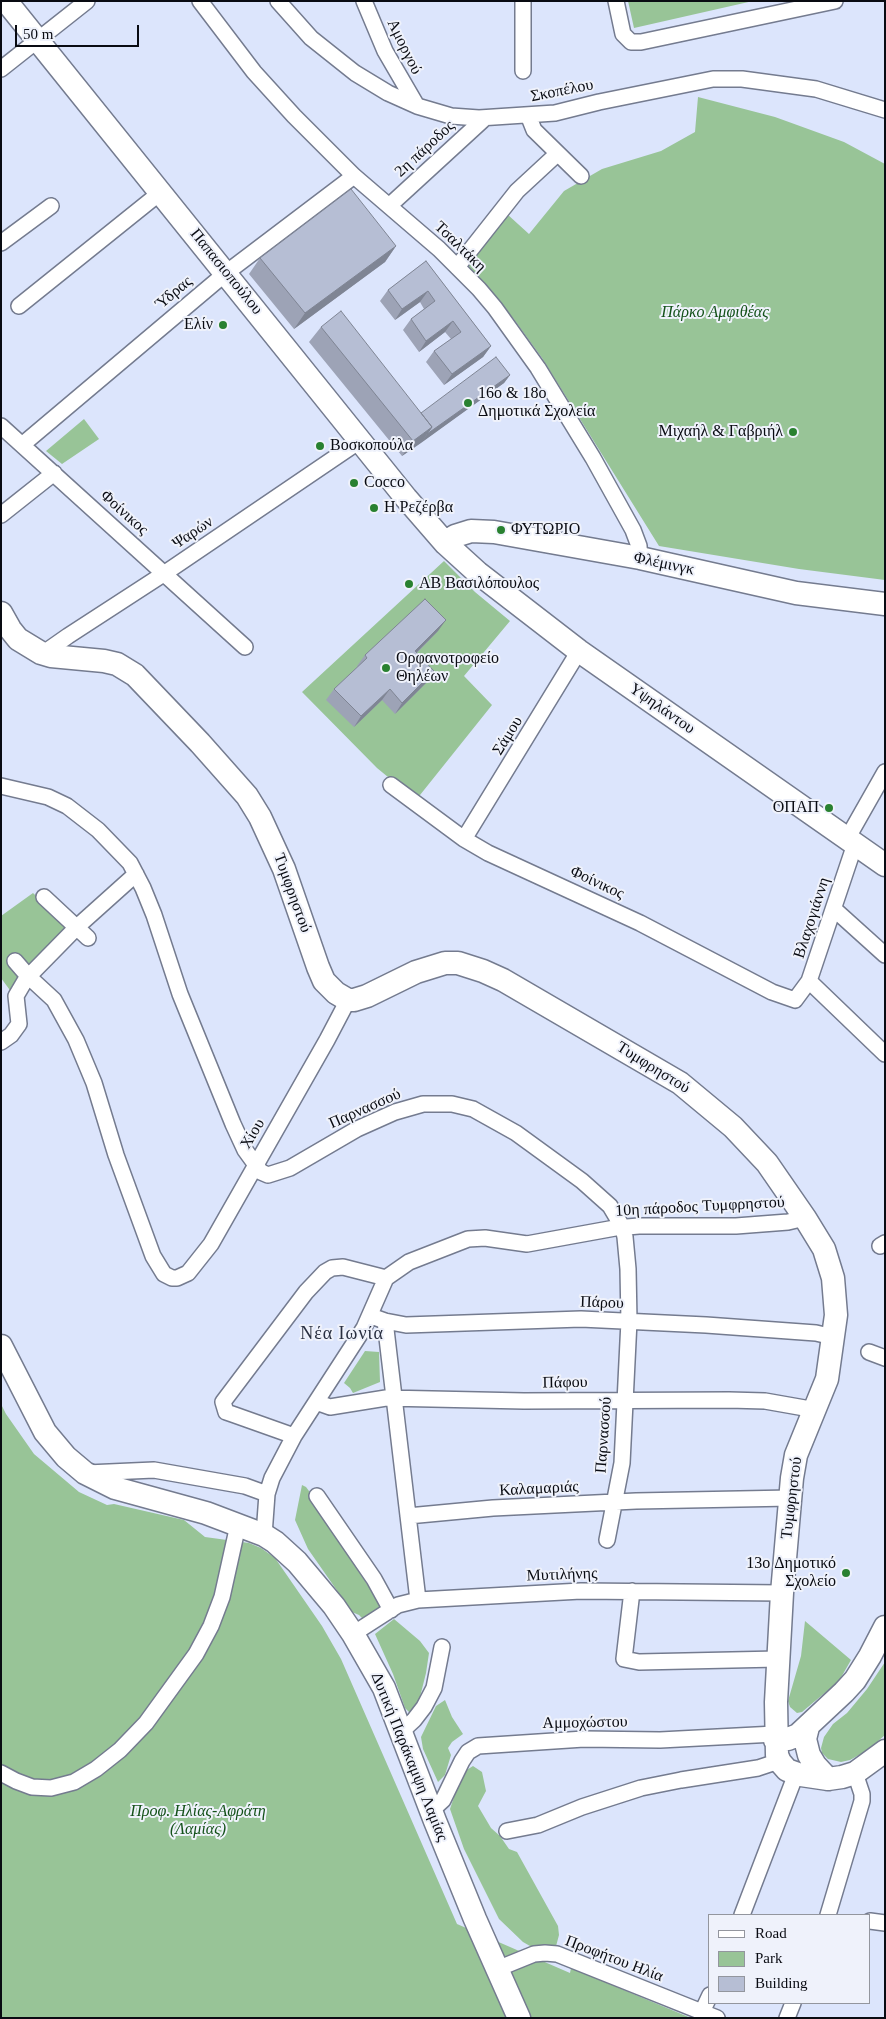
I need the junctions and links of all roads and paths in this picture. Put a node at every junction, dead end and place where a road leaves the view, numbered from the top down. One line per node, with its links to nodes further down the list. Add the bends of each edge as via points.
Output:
1 (6, 1): 9 (main road, Παπασιοπούλου)
2 (87, 1): 9 (street)
3 (200, 1): 17 (street, Τσαλτάκη, via 271,91)
4 (278, 1): 12 (street, Σκοπέλου, via 332,57 371,84)
5 (364, 1): 12 (street, Αμοργού, via 385,51)
6 (523, 1): 11 (street)
7 (616, 1): 8 (street, via 622,29 631,42)
8 (834, 1)
9 (38, 40): 10 (street); 19 (main road, Παπασιοπούλου)
10 (1, 69)
11 (523, 71)
12 (417, 106): 15 (street, Σκοπέλου, via 451,116)
13 (885, 110): 14 (street, Σκοπέλου, via 816,89 742,79 713,80)
14 (528, 116): 15 (street, Σκοπέλου); 16 (street, via 534,130)
15 (485, 118): 21 (street, 2η πάροδος)
16 (557, 154): 18 (street); 23 (street, via 506,204)
17 (354, 176): 21 (street, Τσαλτάκη); 24 (street, Ύδρας)
18 (581, 176)
19 (161, 192): 24 (main road, Παπασιοπούλου); 25 (street)
20 (51, 206): 22 (street)
21 (389, 206): 23 (street, Τσαλτάκη)
22 (1, 243)
23 (457, 267): 32 (street, Τσαλτάκη, via 490,302 538,368 633,530)
24 (226, 273): 27 (main road, Παπασιοπούλου); 28 (street, Ύδρας)
25 (19, 306)
26 (1, 426): 28 (street, Φοίνικος)
27 (361, 440): 31 (main road, Παπασιοπούλου); 33 (street, Ψαρών)
28 (22, 445): 29 (street, Φοίνικος)
29 (54, 473): 30 (street); 33 (street, Φοίνικος)
30 (1, 515)
31 (445, 544): 32 (main road, Φλέμινγκ, via 455,536 471,532 494,532); 37 (main road, Υψηλάντου)
32 (640, 558): 34 (main road, Φλέμινγκ, via 796,593)
33 (165, 573): 36 (street, Φοίνικος); 38 (street, Ψαρών, via 48,650)
34 (885, 604)
35 (4, 626): 38 (main road, Τυμφρηστού, via 23,643)
36 (245, 646)
37 (579, 651): 42 (street, Σάμου); 43 (main road, Υψηλάντου)
38 (52, 656): 54 (main road, Τυμφρηστού, via 104,661 135,674 240,789 260,817 278,854 324,981)
39 (885, 772): 43 (street, Βλαχογιάννη)
40 (391, 785): 42 (street, Φοίνικος)
41 (1, 786): 45 (street, via 48,797 72,809 117,848)
42 (464, 839): 55 (street, Φοίνικος, via 640,923 772,992)
43 (851, 841): 44 (main road, Υψηλάντου); 47 (street, Βλαχογιάννη)
44 (885, 865)
45 (136, 874): 48 (street); 58 (street, via 154,915 202,1052 240,1142)
46 (44, 897): 48 (street)
47 (834, 909): 50 (street); 53 (street, Βλαχογιάννη)
48 (77, 928): 49 (street); 52 (street)
49 (88, 938)
50 (885, 955)
51 (15, 961): 52 (street)
52 (28, 976): 56 (street, via 16,996 19,1024 11,1036); 58 (street, Χίου, via 54,1000 76,1040 94,1083 152,1256 164,1274 177,1278 188,1273 203,1256)
53 (809, 981): 55 (street, Βλαχογιάννη); 57 (street)
54 (348, 1000): 58 (street, Χίου); 59 (main road, Τυμφρηστού, via 367,996 403,977 446,963 463,964 490,974 694,1094 767,1163)
55 (795, 1000)
56 (1, 1042)
57 (885, 1054)
58 (255, 1165): 60 (street, Παρνασσού, via 264,1174 276,1173 395,1112 423,1104 460,1105 487,1115 554,1159 605,1201)
59 (805, 1218): 60 (street, 10η πάροδος Τυμφρηστού, via 736,1226); 65 (main road, Τυμφρηστού, via 824,1250 833,1278 836,1315)
60 (623, 1228): 61 (street, 10η πάροδος Τυμφρηστού, via 527,1244 486,1238 468,1239 409,1262); 64 (street, Παρνασσού)
61 (386, 1278): 62 (street); 73 (street, via 343,1267 325,1272 306,1292 223,1402 226,1412)
62 (371, 1316): 63 (street, Πάρου); 71 (street)
63 (385, 1321): 64 (street, Πάρου, via 406,1325 581,1319); 69 (street)
64 (629, 1322): 65 (street, Πάρου, via 816,1333); 70 (street, Παρνασσού)
65 (833, 1337): 72 (main road, Τυμφρηστού, via 827,1379)
66 (1, 1346): 74 (main road, Δυτική Παράκαμψη Λαμίας, via 46,1432 66,1457)
67 (869, 1352): 68 (street)
68 (885, 1358)
69 (395, 1398): 70 (street, Πάφου); 71 (street, Πάφου, via 340,1407); 79 (street)
70 (624, 1399): 72 (street, Πάφου, via 765,1401); 78 (street, Παρνασσού, via 622,1463)
71 (316, 1402): 73 (street)
72 (816, 1410): 77 (main road, Τυμφρηστού, via 796,1455)
73 (294, 1436): 75 (street)
74 (85, 1473): 75 (street, via 154,1470 246,1486); 80 (main road, Δυτική Παράκαμψη Λαμίας, via 115,1488)
75 (267, 1494): 81 (street)
76 (317, 1496): 86 (street, via 374,1579)
77 (791, 1498): 78 (street, Καλαμαριάς); 84 (main road, Τυμφρηστού)
78 (615, 1502): 79 (street, Καλαμαριάς); 82 (street, Παρνασσού)
79 (408, 1516): 85 (street)
80 (238, 1525): 81 (main road, Δυτική Παράκαμψη Λαμίας); 95 (street, via 222,1597 210,1626 196,1654 140,1730 108,1760 74,1782 52,1788 32,1787)
81 (264, 1535): 88 (main road, Δυτική Παράκαμψη Λαμίας, via 308,1574)
82 (607, 1540)
83 (632, 1591): 84 (street, Μυτιλήνης); 85 (street, Μυτιλήνης); 90 (street, via 624,1659 639,1662)
84 (782, 1593): 90 (main road, Τυμφρηστού)
85 (418, 1600): 86 (street, Μυτιλήνης, via 405,1602)
86 (391, 1610): 88 (street, Μυτιλήνης)
87 (885, 1627): 91 (main road, via 855,1680)
88 (353, 1634): 92 (main road, Δυτική Παράκαμψη Λαμίας, via 384,1688)
89 (442, 1647): 92 (street, via 434,1688 424,1707)
90 (778, 1659): 94 (main road, Τυμφρηστού)
91 (808, 1727): 94 (main road, via 793,1737); 97 (main road, via 805,1739 809,1755)
92 (401, 1732): 98 (main road, Δυτική Παράκαμψη Λαμίας)
93 (885, 1751): 96 (main road)
94 (781, 1752): 97 (main road); 98 (street, Αμμοχώστου, via 660,1740 584,1739 478,1746 468,1752 443,1800); 99 (street, via 770,1765 641,1788 538,1825); 100 (street)
95 (1, 1773)
96 (855, 1773): 97 (main road); 101 (street, via 862,1801)
97 (828, 1779)
98 (431, 1811): 104 (main road, Δυτική Παράκαμψη Λαμίας)
99 (507, 1831)
100 (742, 1914)
101 (830, 1914)
102 (871, 1921): 103 (street)
103 (885, 1923)
104 (497, 1969): 107 (street, Προφήτου Ηλία, via 534,1954 557,1954); 108 (main road, Δυτική Παράκαμψη Λαμίας)
105 (708, 1999): 107 (street)
106 (793, 2004): 110 (street)
107 (702, 2012): 109 (street, Προφήτου Ηλία)
108 (519, 2018)
109 (717, 2018)
110 (787, 2018)

